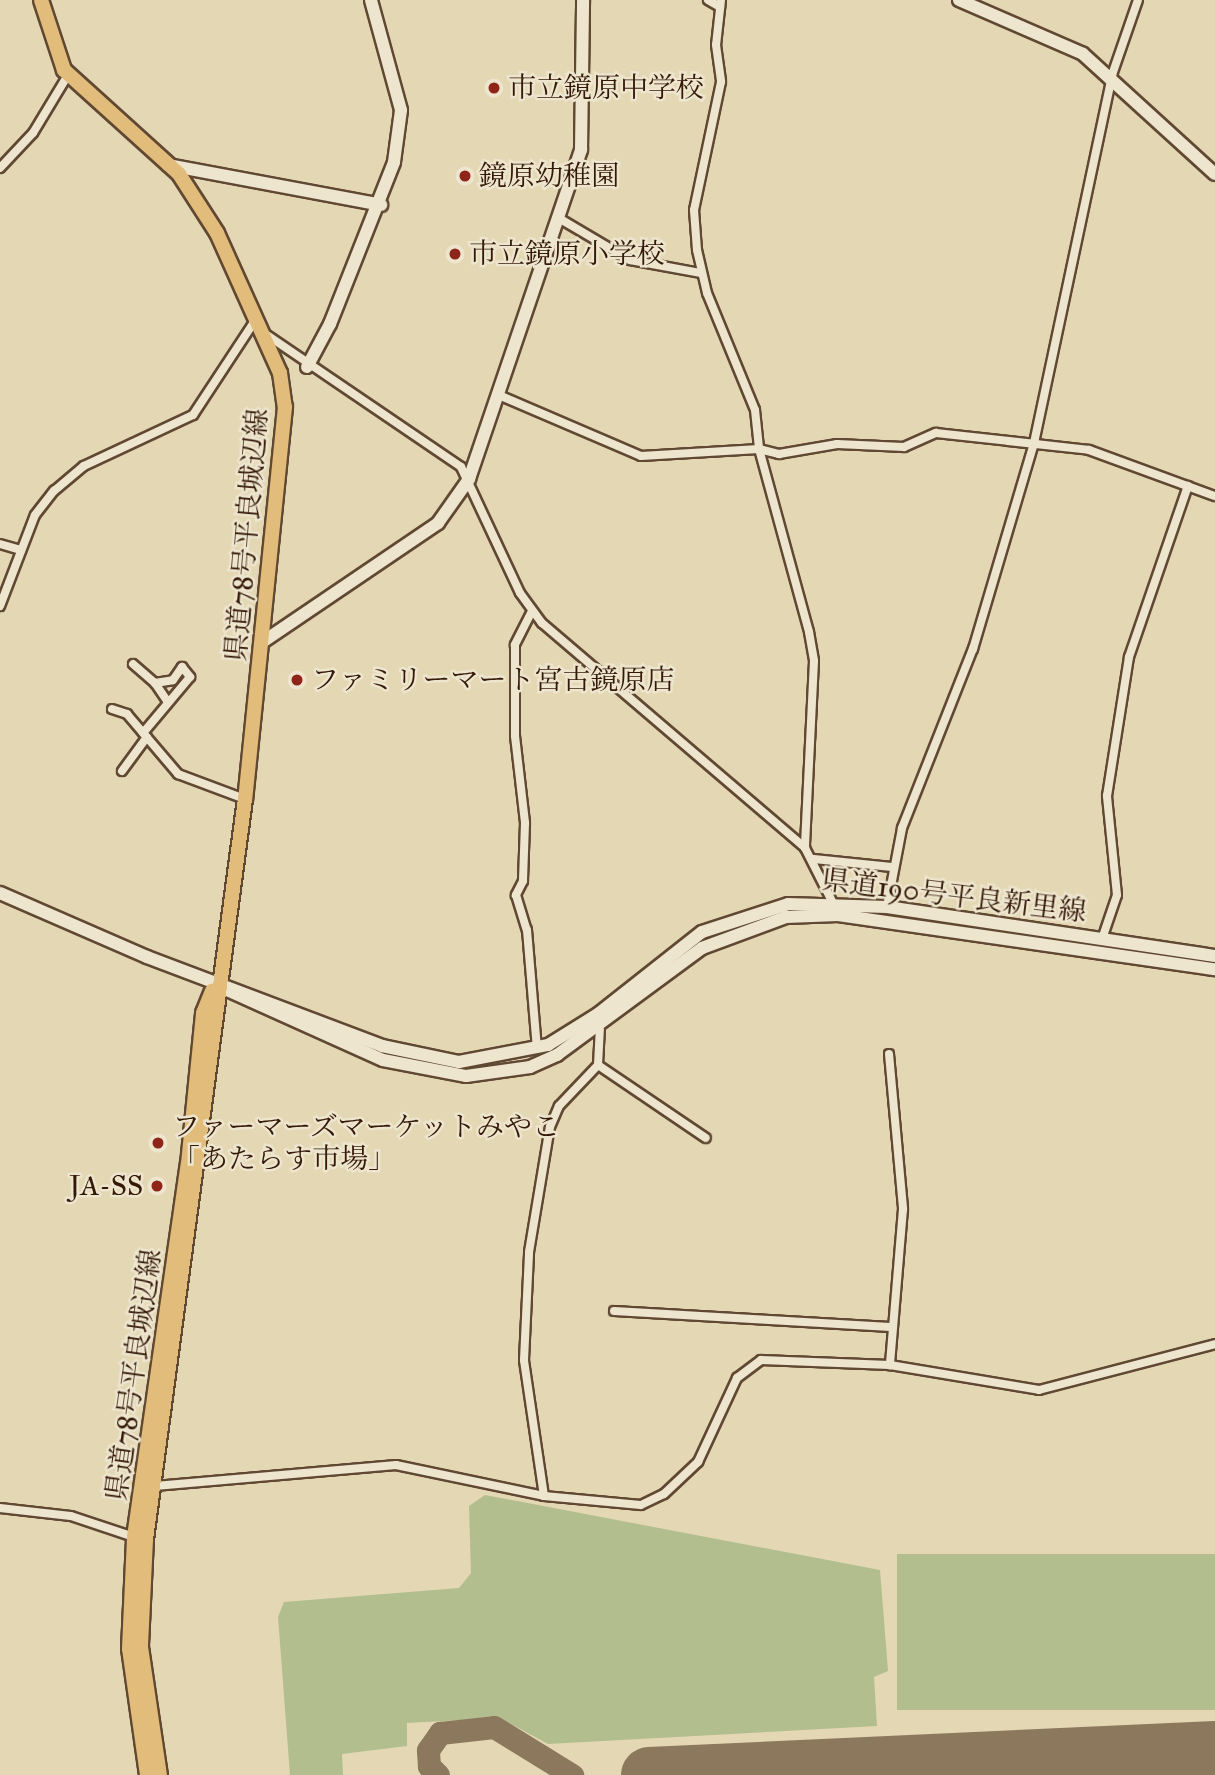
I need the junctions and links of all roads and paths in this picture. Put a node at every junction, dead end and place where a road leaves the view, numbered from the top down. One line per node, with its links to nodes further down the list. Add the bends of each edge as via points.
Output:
1 (41, 0): 8 (main road, 県道78号平良城辺線)
2 (371, 0): 13 (main road, via 401,110)
3 (583, 0): 14 (main road, via 581,150)
4 (708, 0): 7 (street)
5 (959, 0): 9 (main road, via 1060,41)
6 (1138, 0): 9 (street)
7 (721, 3): 15 (street, via 721,82 694,210)
8 (68, 75): 10 (main road, 県道78号平良城辺線); 11 (street, via 33,133)
9 (1112, 75): 12 (main road); 19 (street)
10 (168, 164): 13 (main road); 16 (main road, 県道78号平良城辺線, via 217,233)
11 (0, 168)
12 (1215, 174)
13 (381, 205): 17 (main road)
14 (562, 219): 15 (street, via 630,260); 18 (main road)
15 (700, 273): 20 (street, via 744,374)
16 (259, 325): 17 (street); 25 (street, via 193,415 84,466 35,515); 28 (main road, 県道78号平良城辺線, via 280,373 285,407)
17 (307, 367): 21 (street, via 430,440)
18 (501, 396): 20 (street, via 641,456); 21 (main road)
19 (1034, 443): 20 (street, via 936,433 904,447 837,444 779,454); 22 (street, via 1106,454); 38 (street, via 973,649)
20 (760, 449): 36 (street, via 814,661)
21 (469, 479): 27 (street); 28 (main road, via 438,523)
22 (1188, 486): 23 (street); 42 (street, via 1129,657 1108,796 1117,895)
23 (1215, 496)
24 (0, 544): 25 (street)
25 (21, 550): 26 (street)
26 (0, 606)
27 (532, 611): 36 (street, via 558,640); 47 (street, via 515,645 515,736 525,823 523,881 516,895 527,930)
28 (264, 640): 35 (main road, 県道78号平良城辺線)
29 (133, 664): 30 (street)
30 (155, 683): 31 (street); 31 (street, via 188,670 190,677)
31 (168, 702): 33 (street)
32 (112, 709): 33 (street, via 127,714)
33 (145, 735): 34 (street); 35 (street, via 178,774)
34 (122, 771)
35 (245, 799): 45 (main road, 県道78号平良城辺線)
36 (805, 848): 37 (street)
37 (814, 859): 38 (street); 41 (street)
38 (892, 867): 40 (street)
39 (0, 893): 45 (main road)
40 (887, 907): 41 (main road, 県道190号平良新里線); 42 (main road, 県道190号平良新里線)
41 (836, 909): 44 (main road, 県道190号平良新里線); 46 (main road, 県道190号平良新里線, via 726,936); 47 (main road, 県道190号平良新里線, via 756,910 702,932 583,1026)
42 (1102, 939): 43 (main road, 県道190号平良新里線)
43 (1215, 956)
44 (1215, 969)
45 (215, 984): 46 (main road, 県道190号平良新里線, via 348,1047 438,1074 530,1067); 47 (main road, 県道190号平良新里線, via 432,1060 481,1062); 55 (main road, 県道78号平良城辺線); 58 (main road, 県道78号平良城辺線, via 203,1013 188,1164)
46 (600, 1030): 49 (street)
47 (537, 1049)
48 (888, 1054): 52 (street, via 903,1209)
49 (598, 1065): 50 (street); 56 (street, via 559,1107 550,1127 529,1252 524,1360)
50 (706, 1138)
51 (614, 1311): 52 (street)
52 (891, 1327): 54 (street)
53 (1215, 1344): 54 (street, via 1039,1390)
54 (890, 1365): 56 (street, via 761,1360 737,1378 698,1462 664,1494 641,1505)
55 (155, 1486): 56 (street, via 396,1465); 60 (main road, 県道78号平良城辺線, via 141,1647)
56 (544, 1496)
57 (0, 1508): 58 (street, via 71,1516)
58 (134, 1537): 59 (main road, 県道78号平良城辺線, via 129,1649)
59 (147, 1775)
60 (160, 1775)

